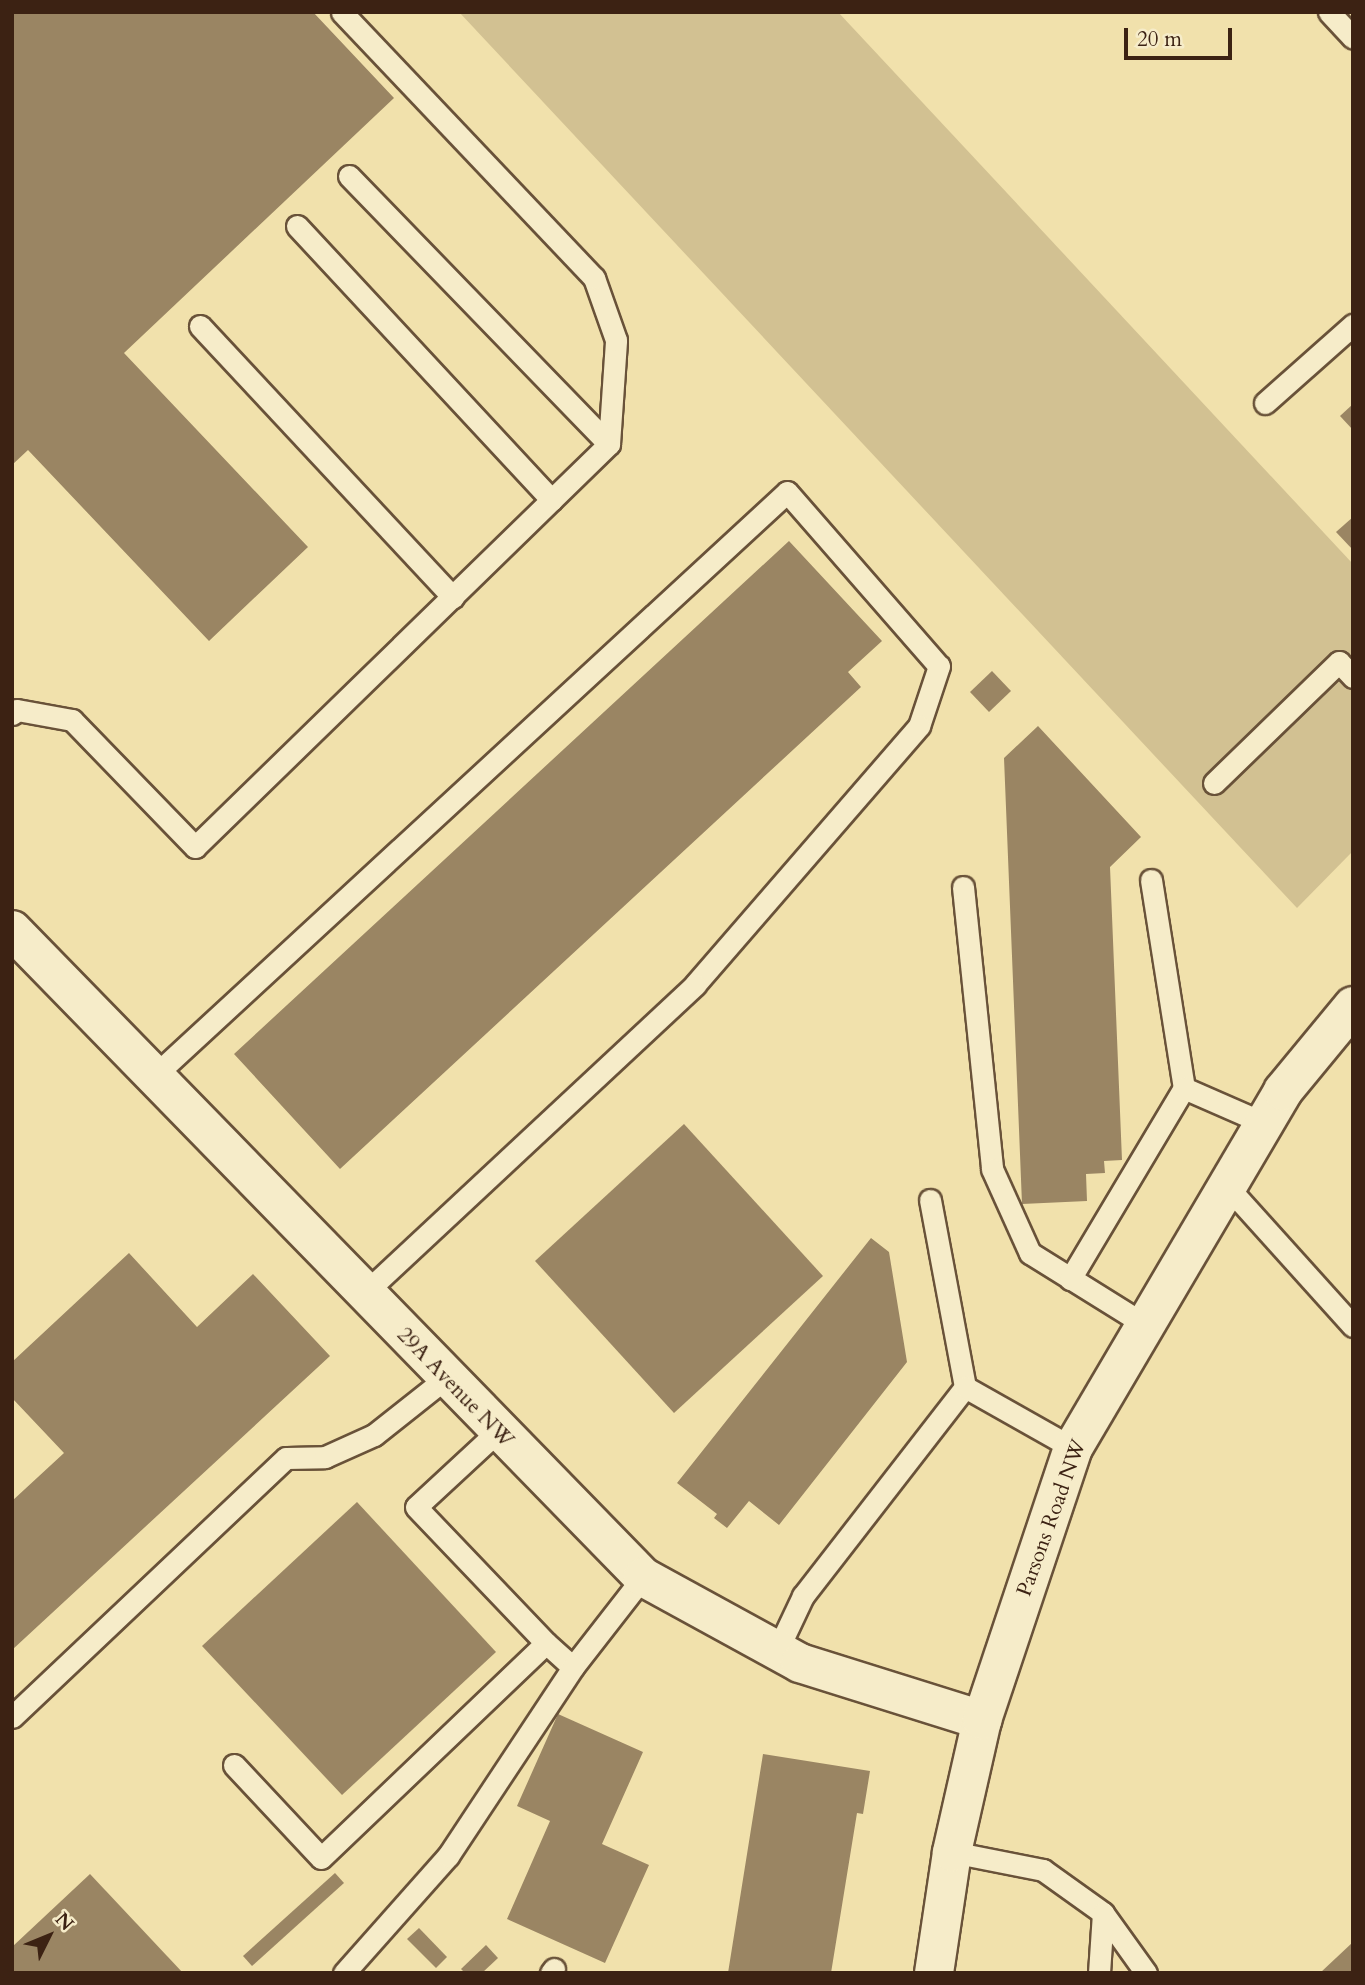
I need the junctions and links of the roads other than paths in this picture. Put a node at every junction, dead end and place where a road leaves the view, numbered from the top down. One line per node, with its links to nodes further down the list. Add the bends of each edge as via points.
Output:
1 (342, 12): 9 (lane, via 594,278 616,340)
2 (1329, 12): 3 (lane)
3 (1353, 38)
4 (349, 176): 9 (lane)
5 (298, 226): 10 (lane)
6 (1353, 325): 8 (lane)
7 (200, 326): 11 (lane)
8 (1265, 403)
9 (609, 444): 10 (lane)
10 (552, 500): 11 (lane)
11 (453, 597): 13 (lane, via 195,847 72,720 17,710)
12 (1353, 677): 14 (lane, via 1339,662)
13 (12, 714)
14 (1214, 783)
15 (1151, 880): 20 (lane)
16 (963, 887): 24 (lane, via 992,1169 1030,1253)
17 (12, 930): 19 (street, 29A Avenue NW)
18 (1353, 1006): 21 (street, Parsons Road NW)
19 (153, 1076): 25 (street, 29A Avenue NW); 25 (lane, via 787,492 939,666 919,726 695,985)
20 (1184, 1088): 21 (lane); 24 (lane)
21 (1264, 1123): 22 (street, Parsons Road NW)
22 (1225, 1184): 26 (street, Parsons Road NW); 27 (lane)
23 (930, 1200): 29 (lane)
24 (1070, 1279): 26 (lane)
25 (364, 1294): 28 (street, 29A Avenue NW)
26 (1144, 1324): 31 (street, Parsons Road NW)
27 (1353, 1326)
28 (446, 1378): 30 (street, 29A Avenue NW); 36 (lane, via 374,1435 325,1457 286,1458)
29 (964, 1387): 31 (lane); 34 (lane, via 803,1596)
30 (498, 1432): 32 (street, 29A Avenue NW); 33 (lane, via 416,1507)
31 (1073, 1448): 37 (street, Parsons Road NW)
32 (643, 1577): 34 (street, 29A Avenue NW); 35 (lane)
33 (546, 1643): 35 (lane); 38 (lane, via 321,1858)
34 (777, 1651): 37 (street, 29A Avenue NW, via 836,1676)
35 (573, 1667): 41 (lane, via 448,1856)
36 (12, 1717)
37 (982, 1720): 39 (street, Parsons Road NW)
38 (234, 1765)
39 (952, 1852): 40 (lane, via 1043,1870); 42 (street, Parsons Road NW)
40 (1103, 1913): 43 (lane); 44 (lane)
41 (344, 1973)
42 (934, 1973)
43 (1099, 1973)
44 (1146, 1973)

